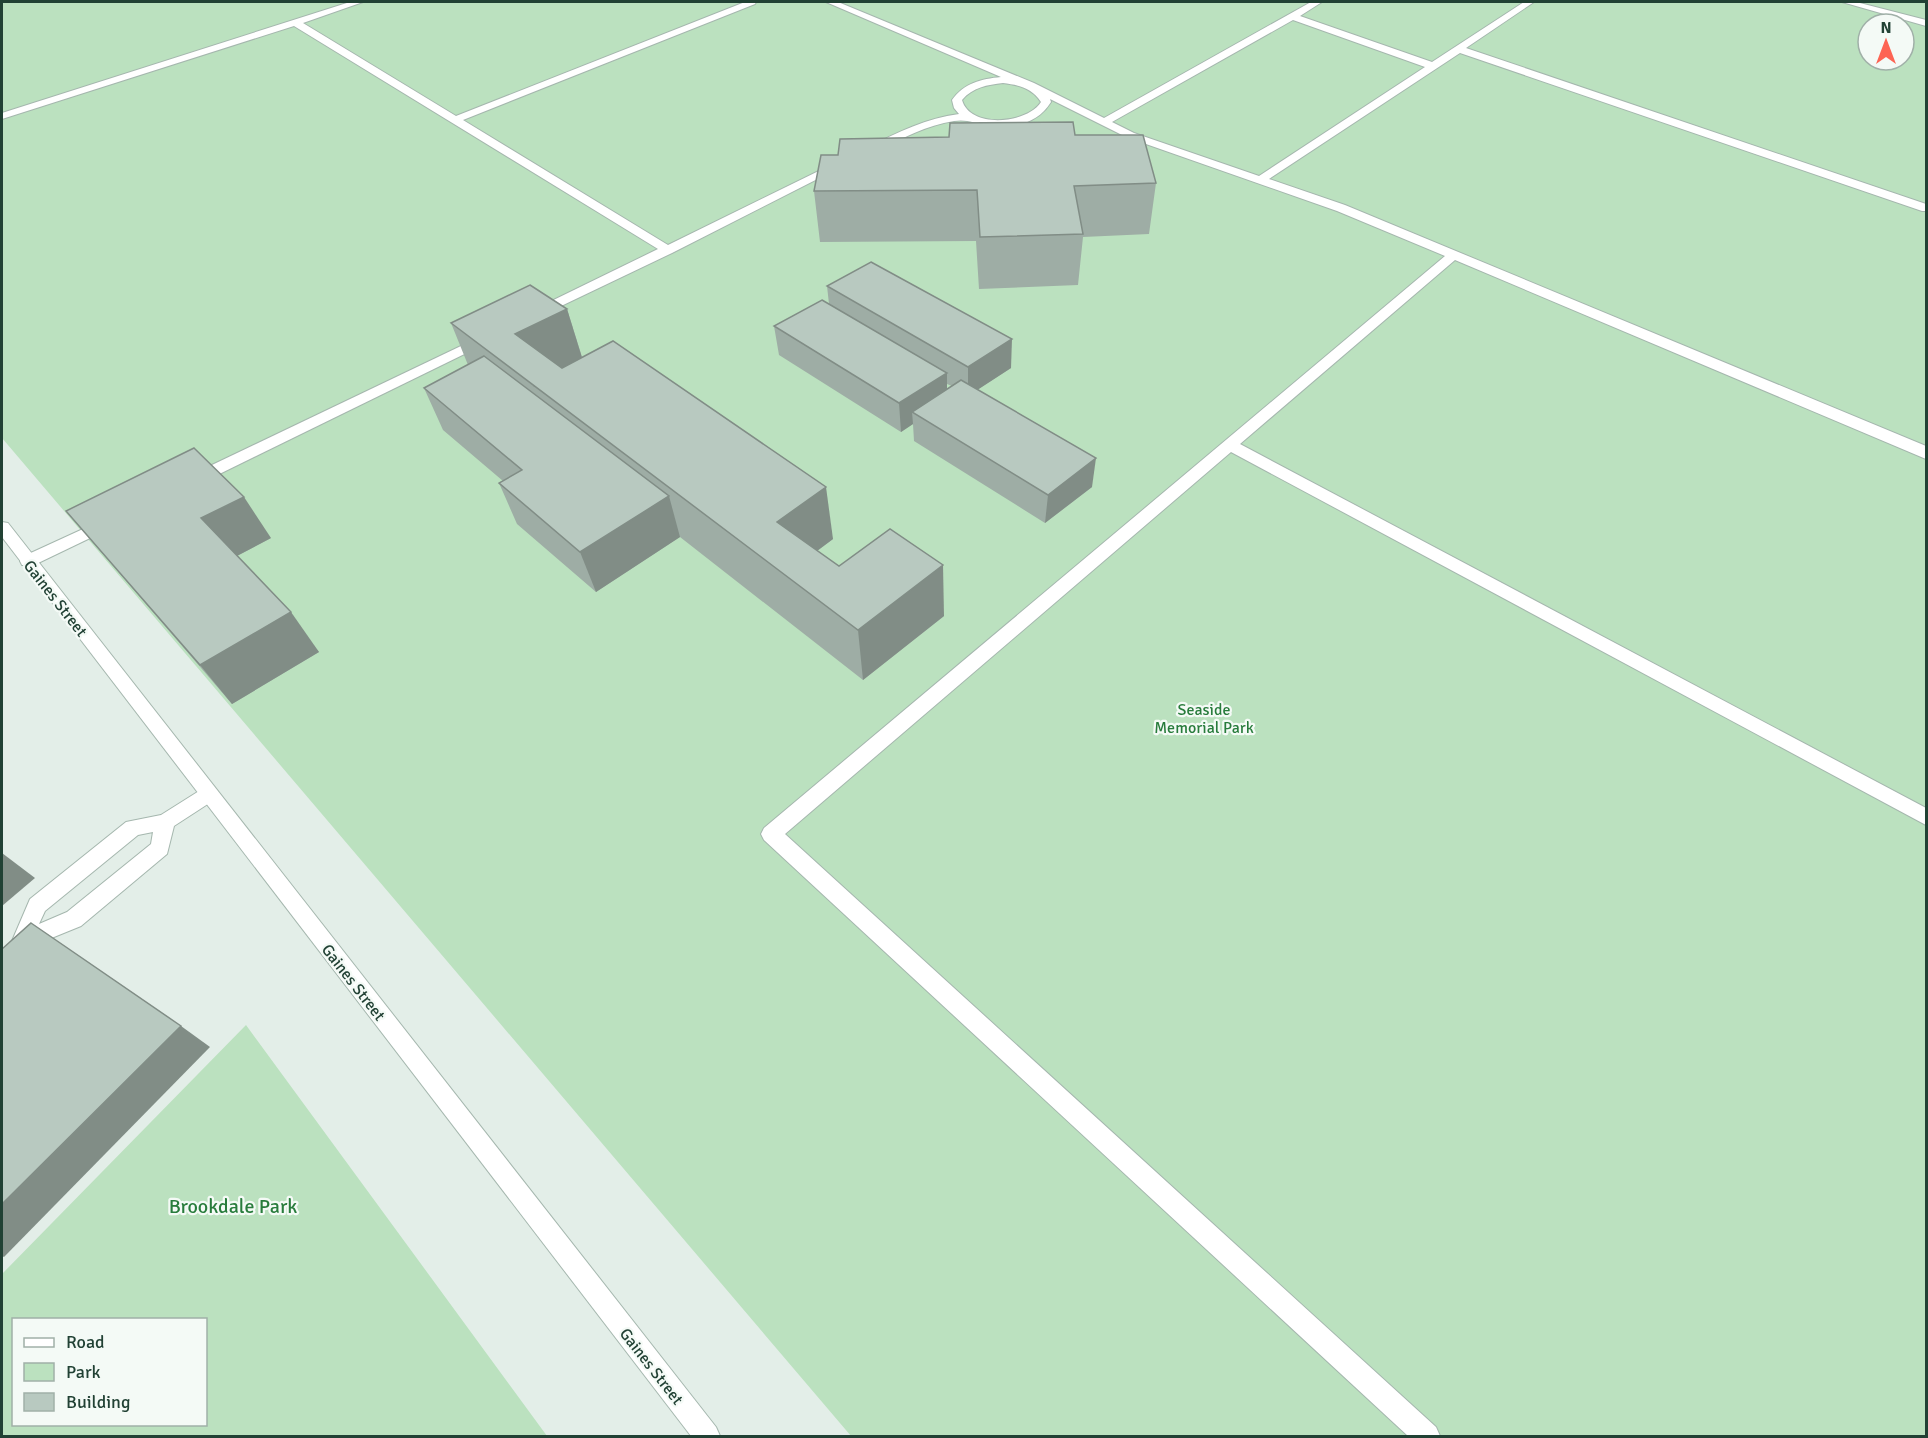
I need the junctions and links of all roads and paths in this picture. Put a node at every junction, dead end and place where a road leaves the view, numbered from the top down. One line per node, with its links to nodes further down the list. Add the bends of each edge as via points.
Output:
1 (358, 2): 8 (street)
2 (752, 2): 15 (street)
3 (831, 2): 12 (street)
4 (1312, 2): 7 (street)
5 (1530, 2): 10 (street)
6 (1847, 2): 9 (street)
7 (1292, 16): 11 (street); 16 (street)
8 (296, 23): 14 (street); 15 (street)
9 (1926, 23)
10 (1458, 49): 11 (street); 18 (street)
11 (1433, 66): 17 (street)
12 (1034, 87): 13 (street, via 1004,81 972,86 957,100 959,108); 13 (street, via 1046,102 1042,111 1032,117 999,123); 16 (street)
13 (968, 115): 19 (street, via 916,127)
14 (2, 116)
15 (455, 120): 19 (street)
16 (1104, 122): 17 (street, via 1130,135)
17 (1260, 180): 20 (street, via 1341,208)
18 (1926, 208)
19 (668, 250): 21 (street)
20 (1454, 255): 23 (street); 24 (street)
21 (519, 323)
22 (497, 333): 25 (street)
23 (1230, 445): 30 (street); 33 (street, via 771,834)
24 (1925, 451)
25 (188, 483)
26 (124, 514): 28 (street)
27 (2, 527): 28 (street, Gaines Street)
28 (28, 561): 29 (street, Gaines Street)
29 (207, 794): 31 (street); 32 (street, Gaines Street)
30 (1926, 817)
31 (165, 822): 31 (street, via 133,828 37,905 15,947 74,919 160,848)
32 (707, 1437)
33 (1427, 1437)

